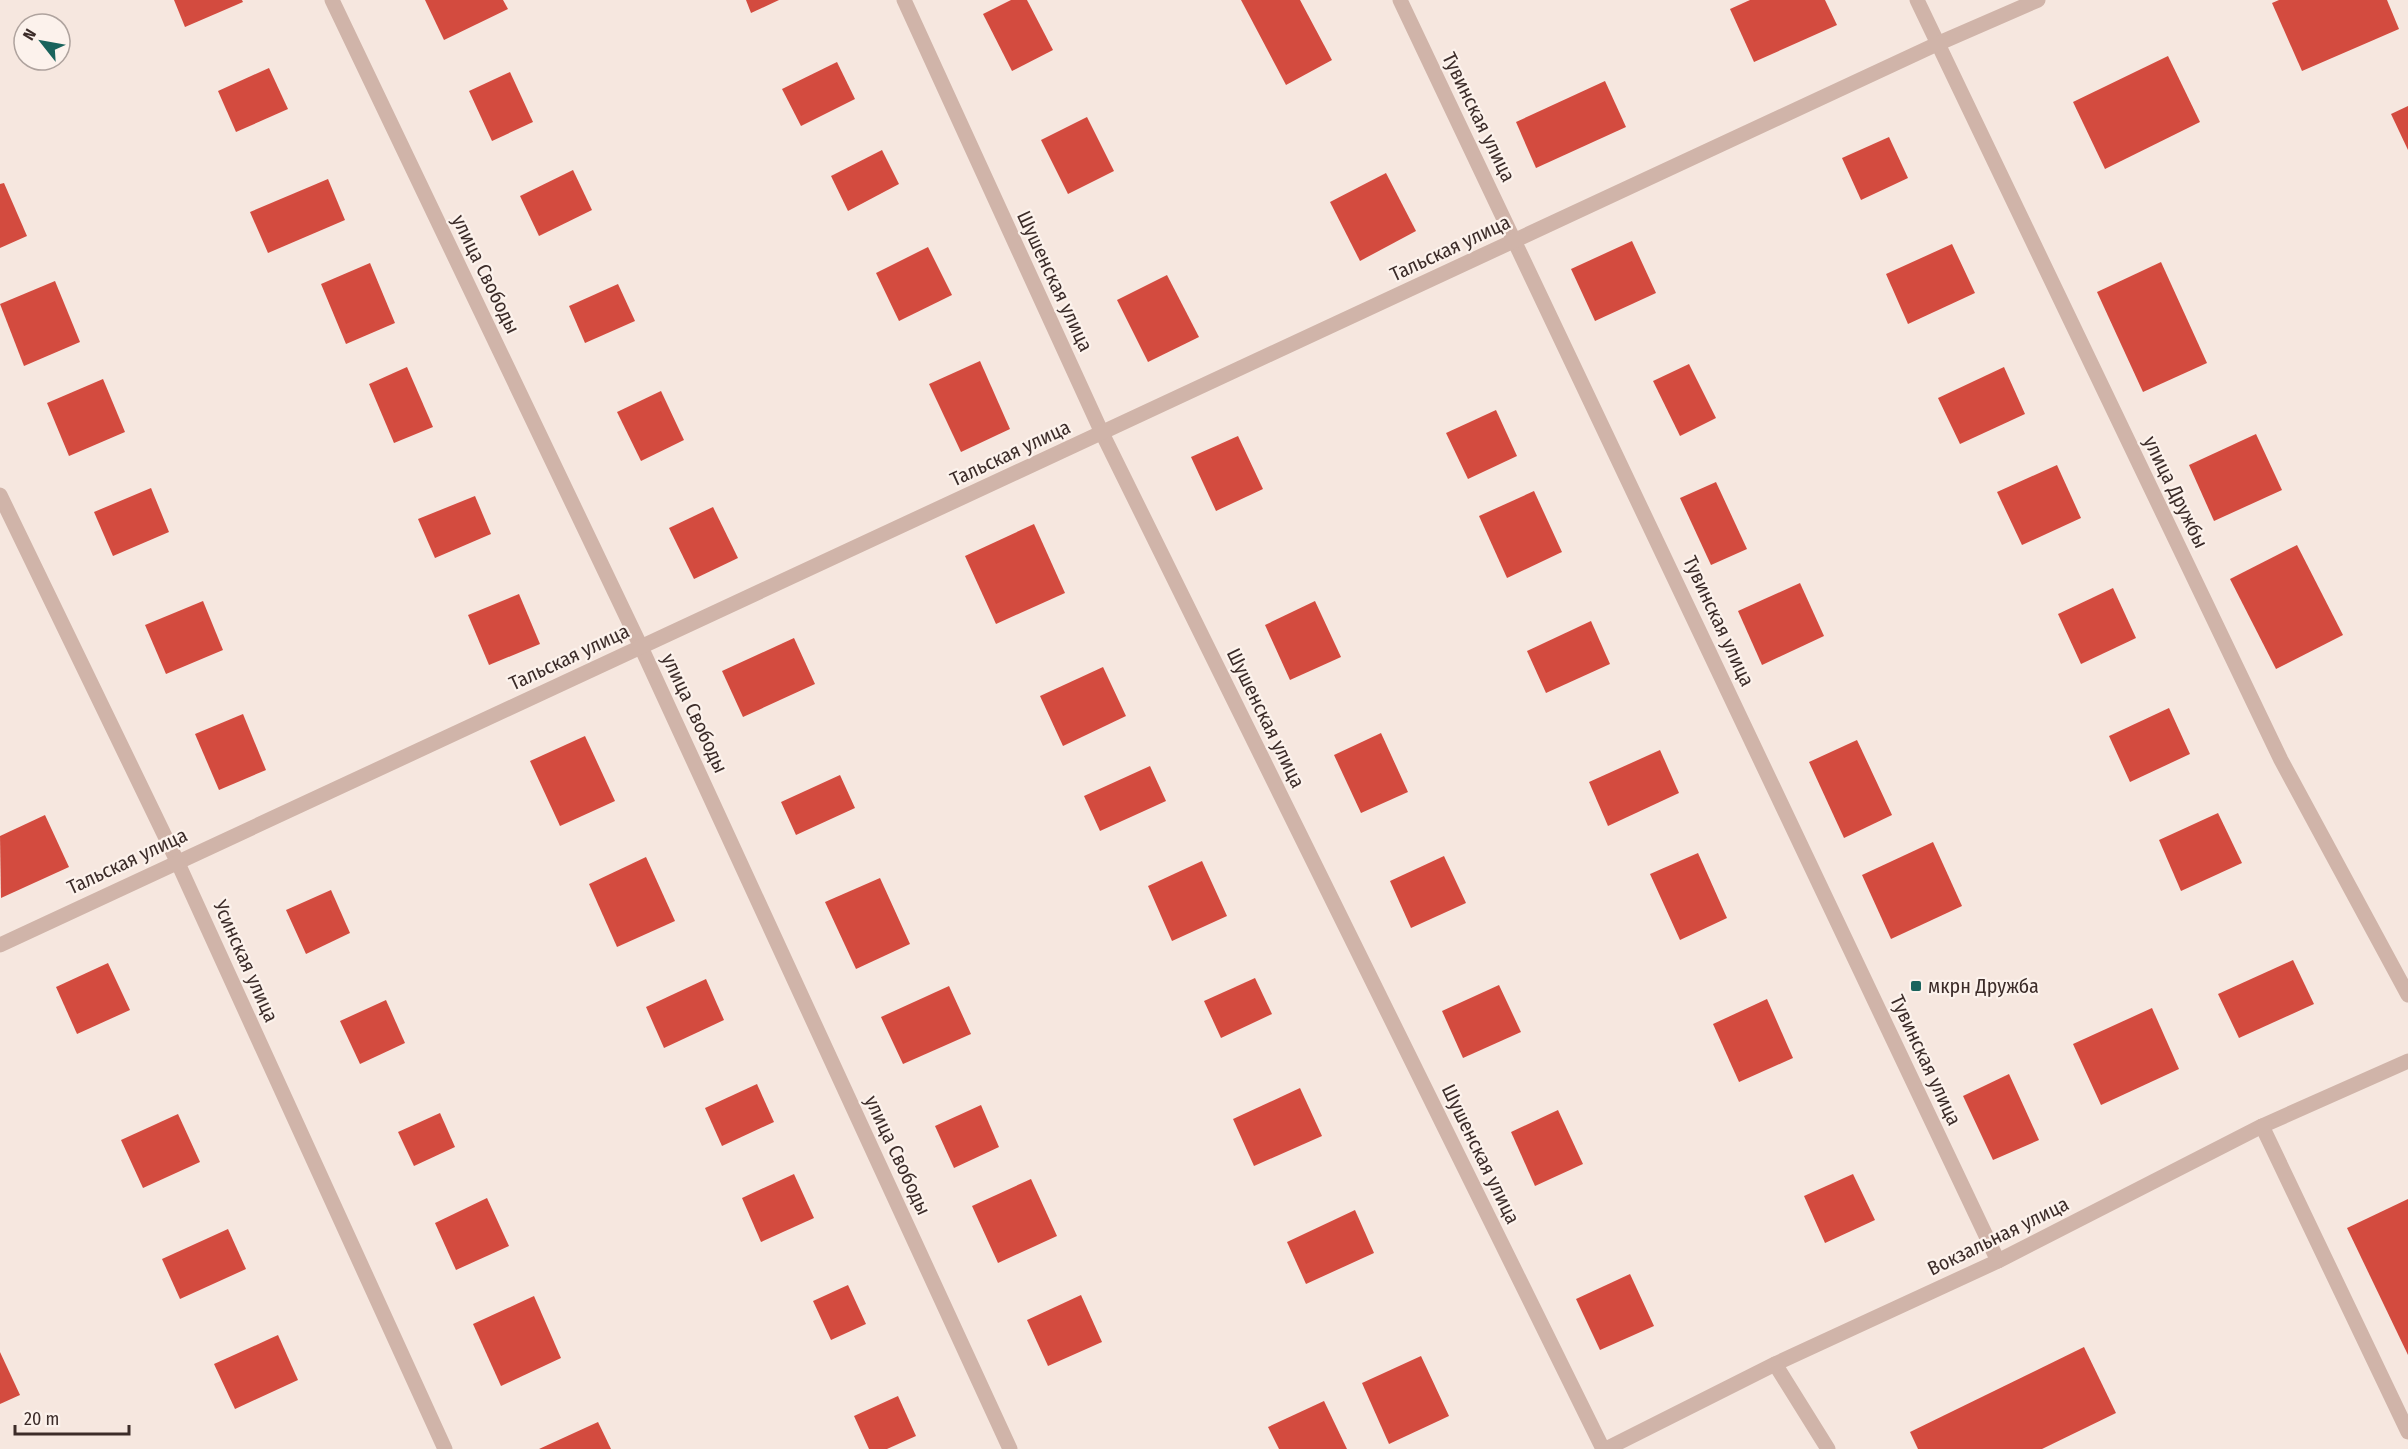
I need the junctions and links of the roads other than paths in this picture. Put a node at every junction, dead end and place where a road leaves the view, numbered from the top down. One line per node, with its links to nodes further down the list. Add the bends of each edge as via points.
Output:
1 (332, 0): 10 (street, улица Свободы)
2 (904, 0): 8 (street, Шушенская улица)
3 (1400, 0): 7 (street, Тувинская улица)
4 (1917, 0): 6 (street, улица Дружбы)
5 (2037, 0): 6 (street, Тальская улица)
6 (1937, 44): 7 (street, Тальская улица); 13 (street, улица Дружбы, via 2281,760)
7 (1515, 241): 8 (street, Тальская улица); 16 (street, Тувинская улица)
8 (1102, 433): 10 (street, Тальская улица); 21 (street, Шушенская улица)
9 (0, 495): 11 (street, Усинская улица)
10 (641, 647): 11 (street, Тальская улица); 20 (street, улица Свободы)
11 (177, 861): 12 (street, Тальская улица); 19 (street, Усинская улица)
12 (0, 945)
13 (2408, 995)
14 (2408, 1061): 15 (street, Вокзальная улица)
15 (2262, 1126): 16 (street, Вокзальная улица); 18 (street)
16 (1998, 1261): 17 (street, Вокзальная улица)
17 (1774, 1364): 21 (street, Вокзальная улица); 22 (street)
18 (2408, 1432)
19 (445, 1449)
20 (1010, 1449)
21 (1604, 1449)
22 (1828, 1449)

